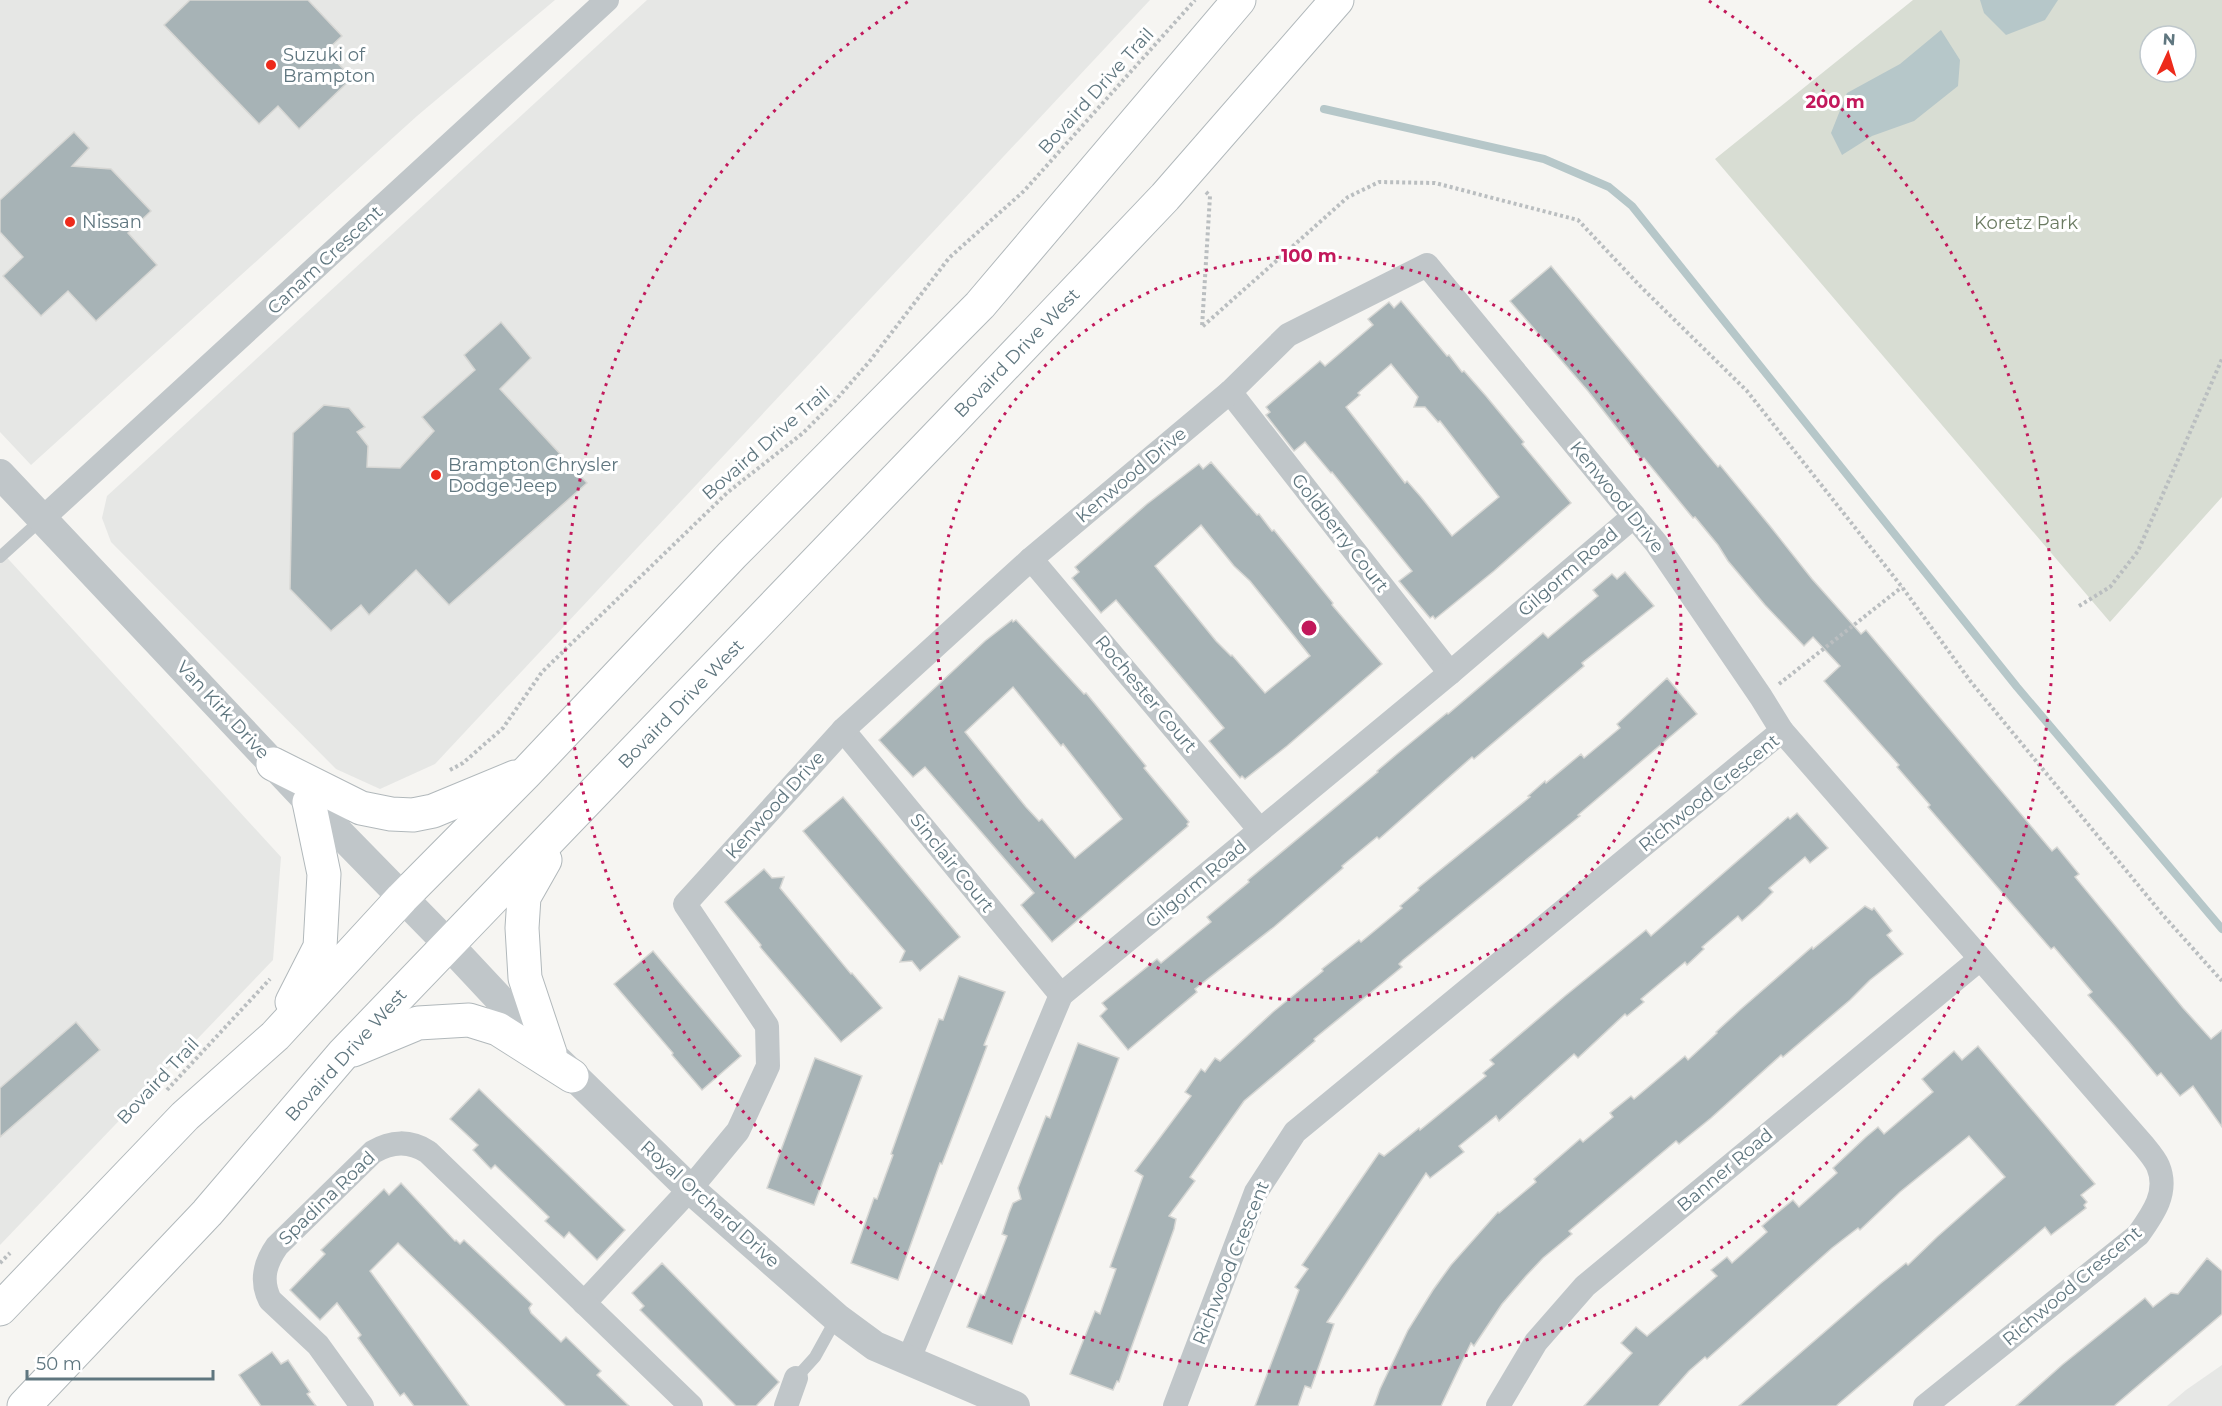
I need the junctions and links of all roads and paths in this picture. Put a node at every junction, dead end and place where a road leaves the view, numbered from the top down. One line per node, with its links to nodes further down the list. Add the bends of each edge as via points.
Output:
1 (607, 0): 10 (street, Canam Crescent)
2 (1195, 0): 20 (path, Bovaird Drive Trail, via 1024,191 949,258 835,401 803,433 728,492 542,672 503,728)
3 (1239, 0): 21 (main road, via 980,305 732,555)
4 (1336, 0): 5 (main road, Bovaird Drive West)
5 (1186, 175): 13 (path, via 1210,196 1202,327 1348,197 1378,182 1435,183 1578,220 1747,391); 23 (main road, Bovaird Drive West)
6 (2222, 359): 14 (path, via 2138,551 2110,587)
7 (1230, 392): 9 (street, Kenwood Drive, via 1288,335 1427,265); 12 (street, Kenwood Drive); 15 (street, Goldberry Court)
8 (0, 474): 10 (street, Van Kirk Drive)
9 (1634, 516): 15 (street, Gilgorm Road); 16 (street, Kenwood Drive)
10 (42, 519): 11 (lane); 19 (street, Van Kirk Drive)
11 (0, 557)
12 (1031, 559): 17 (street, Kenwood Drive); 24 (street, Rochester Court)
13 (1902, 587): 16 (path); 29 (path, via 1971,681 2162,914)
14 (2079, 606)
15 (1450, 673): 24 (street, Gilgorm Road)
16 (1761, 698): 18 (street, Kenwood Drive)
17 (843, 730): 30 (street, Sinclair Court); 36 (street, Kenwood Drive, via 686,904 767,1026 768,1066 738,1131)
18 (1782, 731): 27 (street, Richwood Crescent); 49 (street, Richwood Crescent, via 1295,1132 1256,1192)
19 (273, 764): 21 (main road, via 361,808 413,815 433,811); 22 (street, Van Kirk Drive)
20 (447, 772)
21 (525, 774): 25 (main road)
22 (309, 802): 25 (street, Van Kirk Drive); 31 (main road, via 324,874 320,947)
23 (568, 821): 26 (main road, Bovaird Drive West); 32 (main road, via 524,897 525,978)
24 (1260, 830): 30 (street, Gilgorm Road)
25 (402, 898): 26 (street, Van Kirk Drive); 31 (main road)
26 (448, 944): 32 (street, Royal Orchard Drive); 33 (main road, Bovaird Drive West)
27 (1980, 959): 50 (street, Banner Road, via 1585,1286 1536,1341); 51 (street, Richwood Crescent, via 2144,1146 2158,1166 2162,1191 2153,1215 2138,1235)
28 (272, 977): 35 (path, Bovaird Trail)
29 (2222, 981)
30 (1061, 995): 42 (street, Gilgorm Road)
31 (275, 1036): 40 (main road, via 185,1116)
32 (550, 1053): 34 (street, Royal Orchard Drive)
33 (343, 1054): 34 (main road, via 418,1023 469,1020 498,1029); 44 (main road, Bovaird Drive West, via 207,1213)
34 (572, 1076): 36 (street, Royal Orchard Drive)
35 (162, 1096)
36 (690, 1189): 39 (street); 41 (street, Royal Orchard Drive)
37 (17, 1247): 38 (path)
38 (0, 1263)
39 (584, 1303): 45 (street, Spadina Road, via 428,1152 408,1143 382,1146 277,1246 269,1256 264,1277 270,1300 318,1346); 46 (street, Spadina Road)
40 (0, 1309)
41 (837, 1317): 42 (street, Royal Orchard Drive, via 875,1346); 43 (lane, via 815,1357)
42 (908, 1361): 48 (street, Royal Orchard Drive)
43 (796, 1378): 47 (street)
44 (24, 1406)
45 (362, 1406)
46 (691, 1406)
47 (786, 1406)
48 (1015, 1406)
49 (1175, 1406)
50 (1498, 1406)
51 (1925, 1406)

